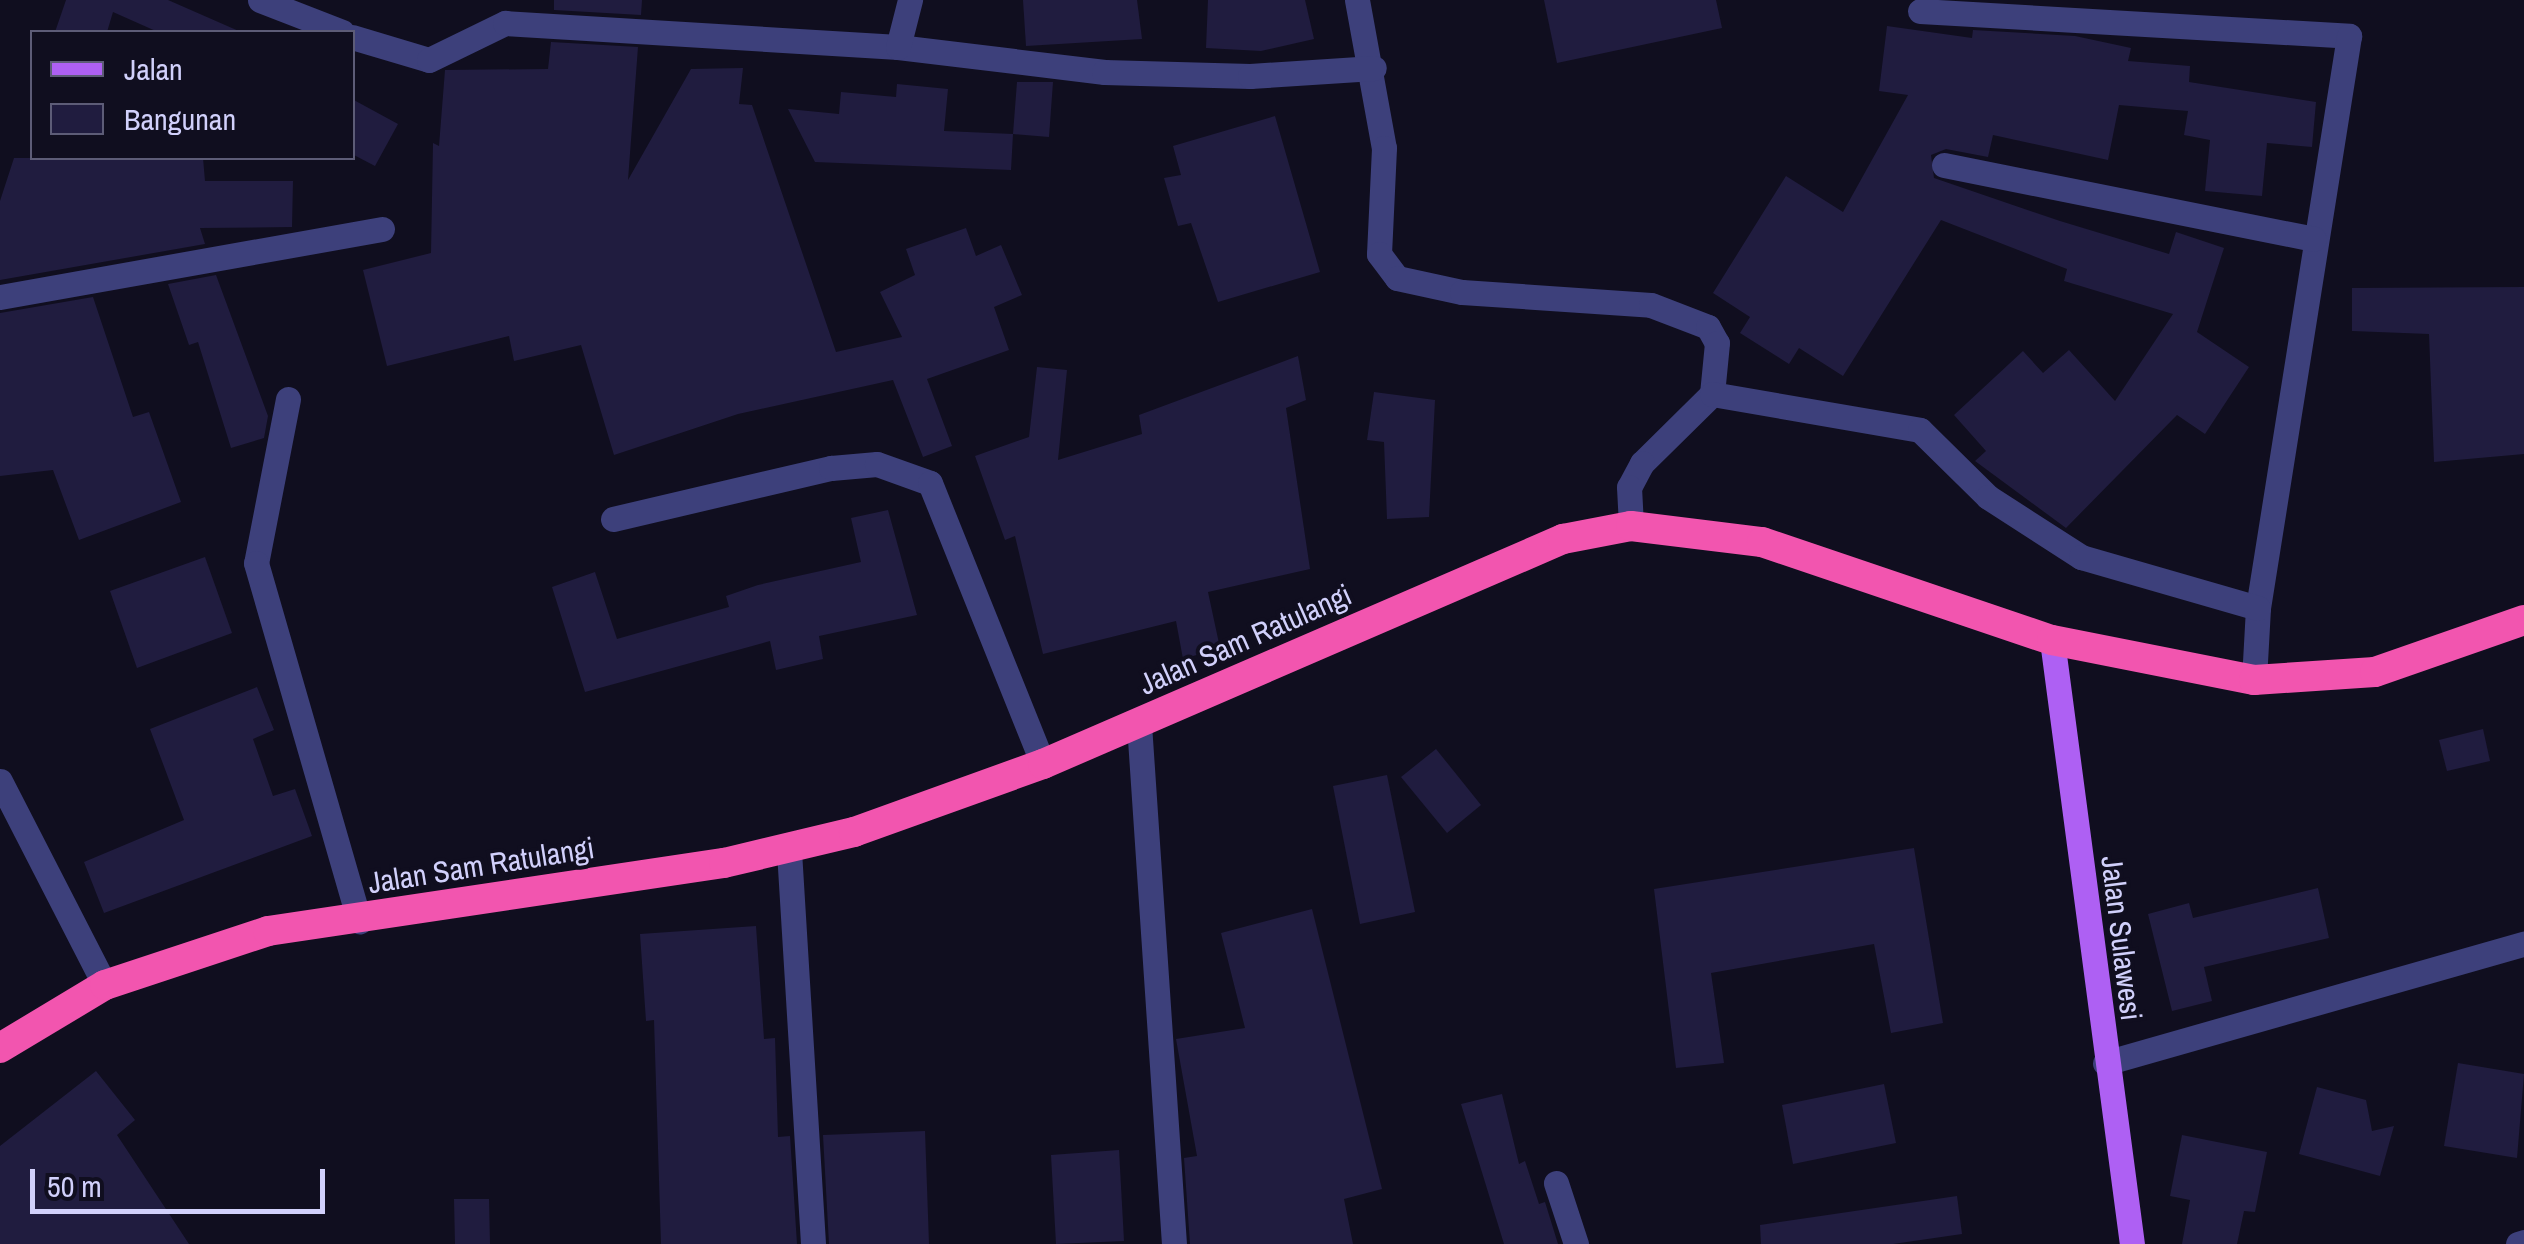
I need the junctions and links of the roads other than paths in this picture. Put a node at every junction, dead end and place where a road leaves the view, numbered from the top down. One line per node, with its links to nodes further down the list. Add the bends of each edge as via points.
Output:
1 (260, 0): 5 (street)
2 (910, 0): 7 (street)
3 (1358, 0): 8 (street)
4 (1920, 11): 11 (street, via 2349,36)
5 (337, 30)
6 (355, 38): 7 (street, via 429,60 506,23)
7 (898, 47): 8 (street, via 1122,73)
8 (1374, 68): 13 (street, via 1384,148 1379,254 1397,278 1462,292 1651,305 1689,318 1717,343)
9 (1944, 166): 11 (street)
10 (382, 229): 12 (street)
11 (2314, 239): 17 (street)
12 (0, 296)
13 (1712, 394): 16 (street, via 1642,463 1628,487); 17 (street, via 1920,430 1988,497 2081,557)
14 (288, 399): 25 (street, via 256,563)
15 (613, 518): 22 (street, via 831,468 877,464 930,483)
16 (1631, 526): 19 (highway, Jalan Sam Ratulangi, via 1762,542); 21 (highway, Jalan Sam Ratulangi, via 1563,539)
17 (2258, 608): 20 (street)
18 (2524, 620): 20 (highway, Jalan Sam Ratulangi, via 2375,672)
19 (2052, 640): 20 (highway, Jalan Sam Ratulangi); 29 (main road, Jalan Sulawesi)
20 (2254, 680)
21 (1139, 724): 22 (highway, Jalan Sam Ratulangi); 32 (street)
22 (1043, 764): 24 (highway, Jalan Sam Ratulangi)
23 (0, 780): 27 (street)
24 (789, 851): 25 (highway, Jalan Sam Ratulangi); 31 (street)
25 (358, 921): 27 (highway, Jalan Sam Ratulangi, via 268,931)
26 (2524, 944): 29 (street)
27 (105, 985): 28 (highway, Jalan Sam Ratulangi)
28 (0, 1048)
29 (2105, 1064): 34 (main road, Jalan Sulawesi)
30 (1556, 1183): 33 (street)
31 (813, 1244)
32 (1174, 1244)
33 (1576, 1244)
34 (2132, 1244)

